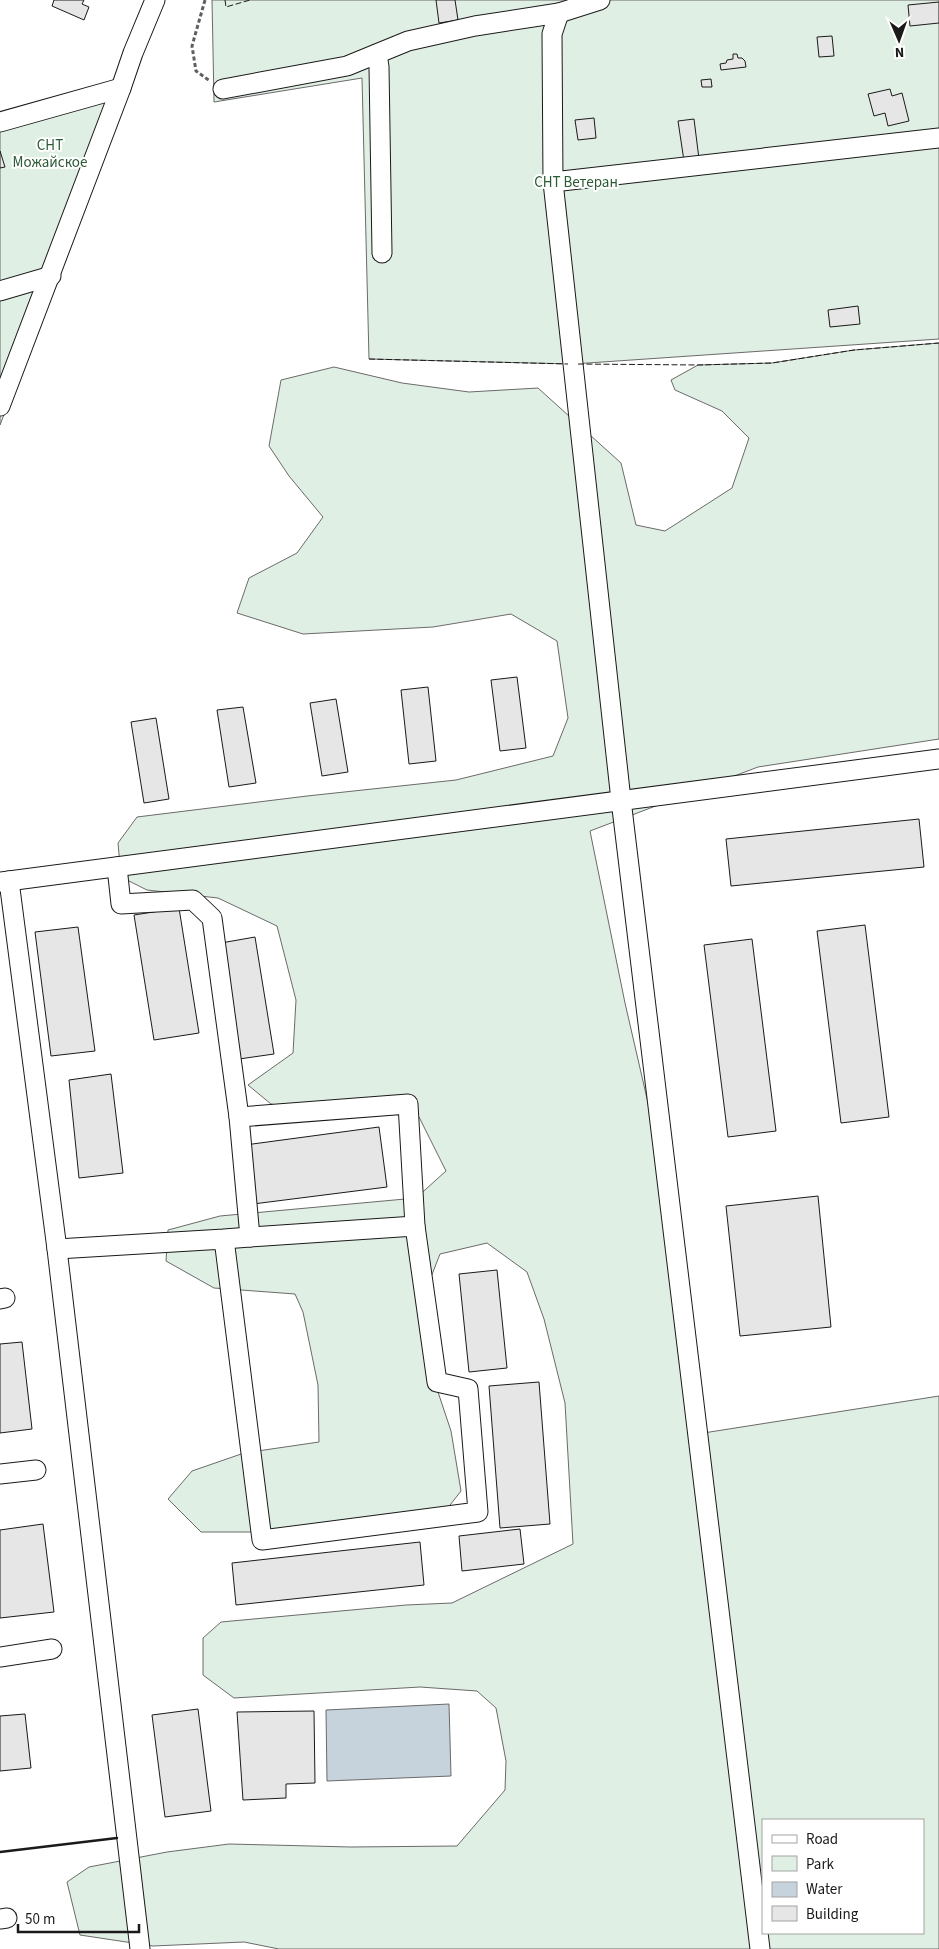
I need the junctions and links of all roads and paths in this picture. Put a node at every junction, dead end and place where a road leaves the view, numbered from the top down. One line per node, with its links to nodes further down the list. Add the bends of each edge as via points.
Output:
1 (155, 0): 6 (street)
2 (205, 0): 7 (path, via 192,46 196,71)
3 (600, 0): 4 (street)
4 (559, 13): 5 (street, via 475,26 408,41); 10 (street, via 552,34)
5 (377, 54): 7 (street, via 347,66); 11 (street)
6 (122, 88): 8 (street); 12 (street)
7 (223, 90)
8 (0, 122)
9 (939, 138): 10 (street)
10 (553, 182): 16 (street)
11 (382, 253)
12 (51, 276): 13 (street); 14 (street)
13 (0, 291)
14 (0, 406)
15 (939, 759): 16 (street)
16 (621, 800): 17 (street); 29 (street)
17 (117, 867): 18 (street); 19 (street, via 121,904 194,900 212,918)
18 (5, 881): 23 (street)
19 (239, 1117): 20 (street, via 408,1104); 21 (street)
20 (415, 1226): 21 (street); 22 (street, via 437,1382 468,1389 478,1512 262,1540)
21 (250, 1237): 22 (street)
22 (224, 1238): 23 (street)
23 (57, 1249): 28 (street)
24 (36, 1470): 25 (street)
25 (0, 1474)
26 (52, 1649): 27 (street)
27 (0, 1657)
28 (140, 1949)
29 (760, 1949)

